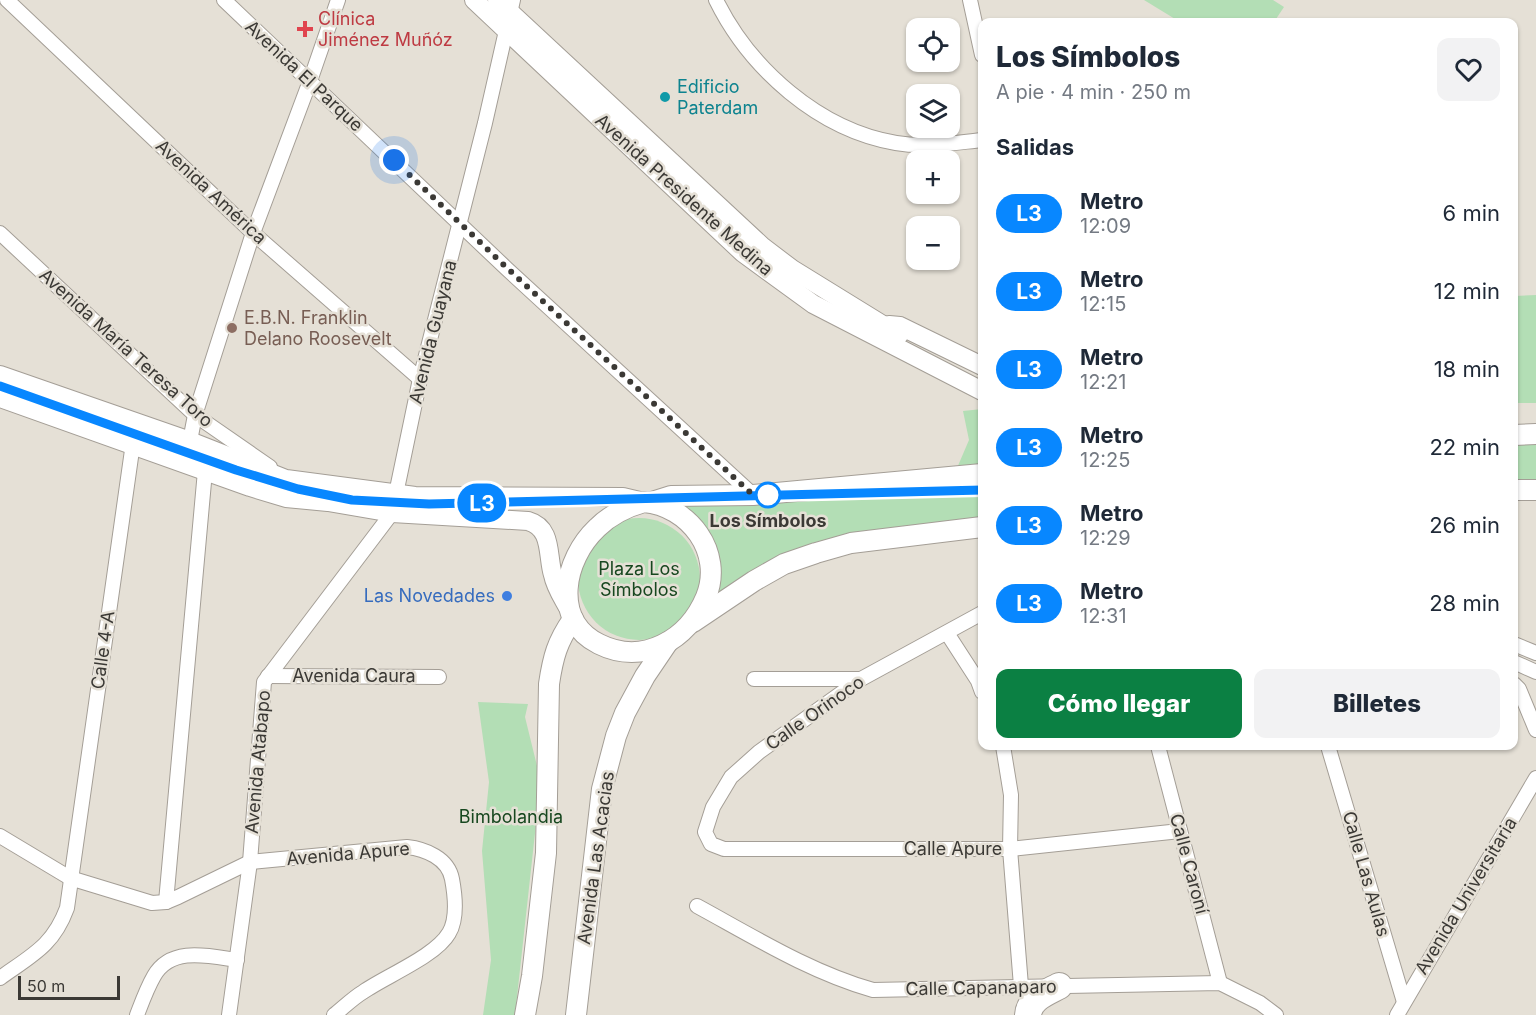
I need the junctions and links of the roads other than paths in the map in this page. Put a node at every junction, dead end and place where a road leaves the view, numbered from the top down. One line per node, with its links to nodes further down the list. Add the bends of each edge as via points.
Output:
1 (7, 0): 13 (street, Avenida América)
2 (224, 0): 9 (street, Avenida El Parque)
3 (338, 0): 9 (street)
4 (474, 0): 7 (street, Avenida Presidente Medina)
5 (716, 0): 10 (street, via 752,57 815,111 856,132 896,143 933,146)
6 (970, 0): 8 (street)
7 (506, 10): 11 (street, Avenida Guayana, via 485,123); 14 (street, Avenida Presidente Medina, via 742,254 813,304)
8 (978, 37)
9 (310, 81): 11 (street, Avenida El Parque); 13 (street)
10 (978, 140)
11 (460, 224): 18 (street, Avenida Guayana); 34 (street, Avenida El Parque)
12 (0, 233): 22 (street, Avenida María Teresa Toro)
13 (253, 233): 18 (street, Avenida América); 22 (street)
14 (876, 329): 15 (street, via 900,326); 17 (street, Avenida Presidente Medina); 19 (street, Avenida Presidente Medina); 21 (street, via 883,352)
15 (978, 364)
16 (0, 375): 23 (street)
17 (978, 377)
18 (420, 379): 33 (street, Avenida Guayana)
19 (978, 389)
20 (0, 398): 27 (street)
21 (978, 401)
22 (195, 415): 26 (street); 30 (street, Avenida María Teresa Toro)
23 (136, 422): 26 (street); 27 (street, Calle 4-A)
24 (1536, 434): 25 (main road)
25 (1518, 435)
26 (190, 441): 28 (street); 30 (street)
27 (132, 444): 28 (street); 65 (street, Calle 4-A)
28 (205, 471): 36 (street, via 286,498); 66 (street)
29 (978, 474): 34 (main road)
30 (286, 479): 33 (street)
31 (1518, 490): 32 (main road)
32 (1536, 490)
33 (395, 495): 35 (street, via 622,497); 36 (street, Avenida Guayana)
34 (753, 495): 35 (main road, via 671,496)
35 (648, 502): 38 (main road, via 618,512 587,539 569,576); 40 (main road, via 671,509 687,520 703,541 709,559 707,596)
36 (392, 513): 38 (street, via 535,523 544,532 553,577); 48 (street, Avenida Atabapo)
37 (978, 527): 40 (main road, via 851,543 816,553 784,564)
38 (570, 613): 42 (main road, via 582,631 608,649 639,653); 77 (main road, via 550,675 546,853)
39 (978, 615): 41 (street, Calle Orinoco)
40 (686, 626): 42 (main road)
41 (947, 633): 52 (street, Calle Orinoco); 53 (street)
42 (668, 642): 78 (main road, Avenida Las Acacias, via 645,676 616,736 603,789)
43 (1518, 646): 44 (street)
44 (1536, 653)
45 (1518, 664): 47 (street)
46 (1518, 670): 50 (street)
47 (1536, 672)
48 (268, 676): 49 (street, Avenida Caura); 64 (street, Avenida Atabapo, via 262,689)
49 (439, 677)
50 (1536, 678)
51 (754, 679): 52 (street)
52 (861, 679): 62 (street, Calle Orinoco, via 759,752 731,777 713,807 705,832 711,844)
53 (978, 681)
54 (1518, 688): 55 (street)
55 (1536, 730)
56 (1004, 750): 63 (street, via 1011,795)
57 (1159, 750): 60 (street, Calle Caroní)
58 (1329, 750): 73 (street, Calle Las Aulas)
59 (1536, 778): 73 (street, Avenida Universitaria)
60 (1180, 831): 63 (street, Calle Apure); 70 (street, Calle Caroní)
61 (0, 836): 65 (street)
62 (724, 849): 63 (street, Calle Apure)
63 (1010, 849): 71 (street)
64 (250, 862): 66 (street, Avenida Apure); 68 (street, Avenida Atabapo); 76 (street, Avenida Apure, via 406,847 434,855 452,877 454,920 442,942 361,993)
65 (70, 878): 66 (street, via 153,903); 69 (street, Calle 4-A, via 67,908 60,926 46,944)
66 (166, 902)
67 (697, 906): 71 (street, Calle Capanaparo, via 805,965 873,990)
68 (237, 960): 74 (street, via 198,954 171,958 156,974); 75 (street, Avenida Atabapo)
69 (0, 978)
70 (1220, 983): 72 (street, Calle Capanaparo); 81 (street, Calle Capanaparo)
71 (1021, 986): 72 (street, Calle Capanaparo); 79 (highway)
72 (1059, 986): 80 (highway, via 1033,1002)
73 (1400, 1009)
74 (136, 1015)
75 (229, 1015)
76 (334, 1015)
77 (525, 1015)
78 (576, 1015)
79 (1020, 1015)
80 (1028, 1015)
81 (1276, 1015)

